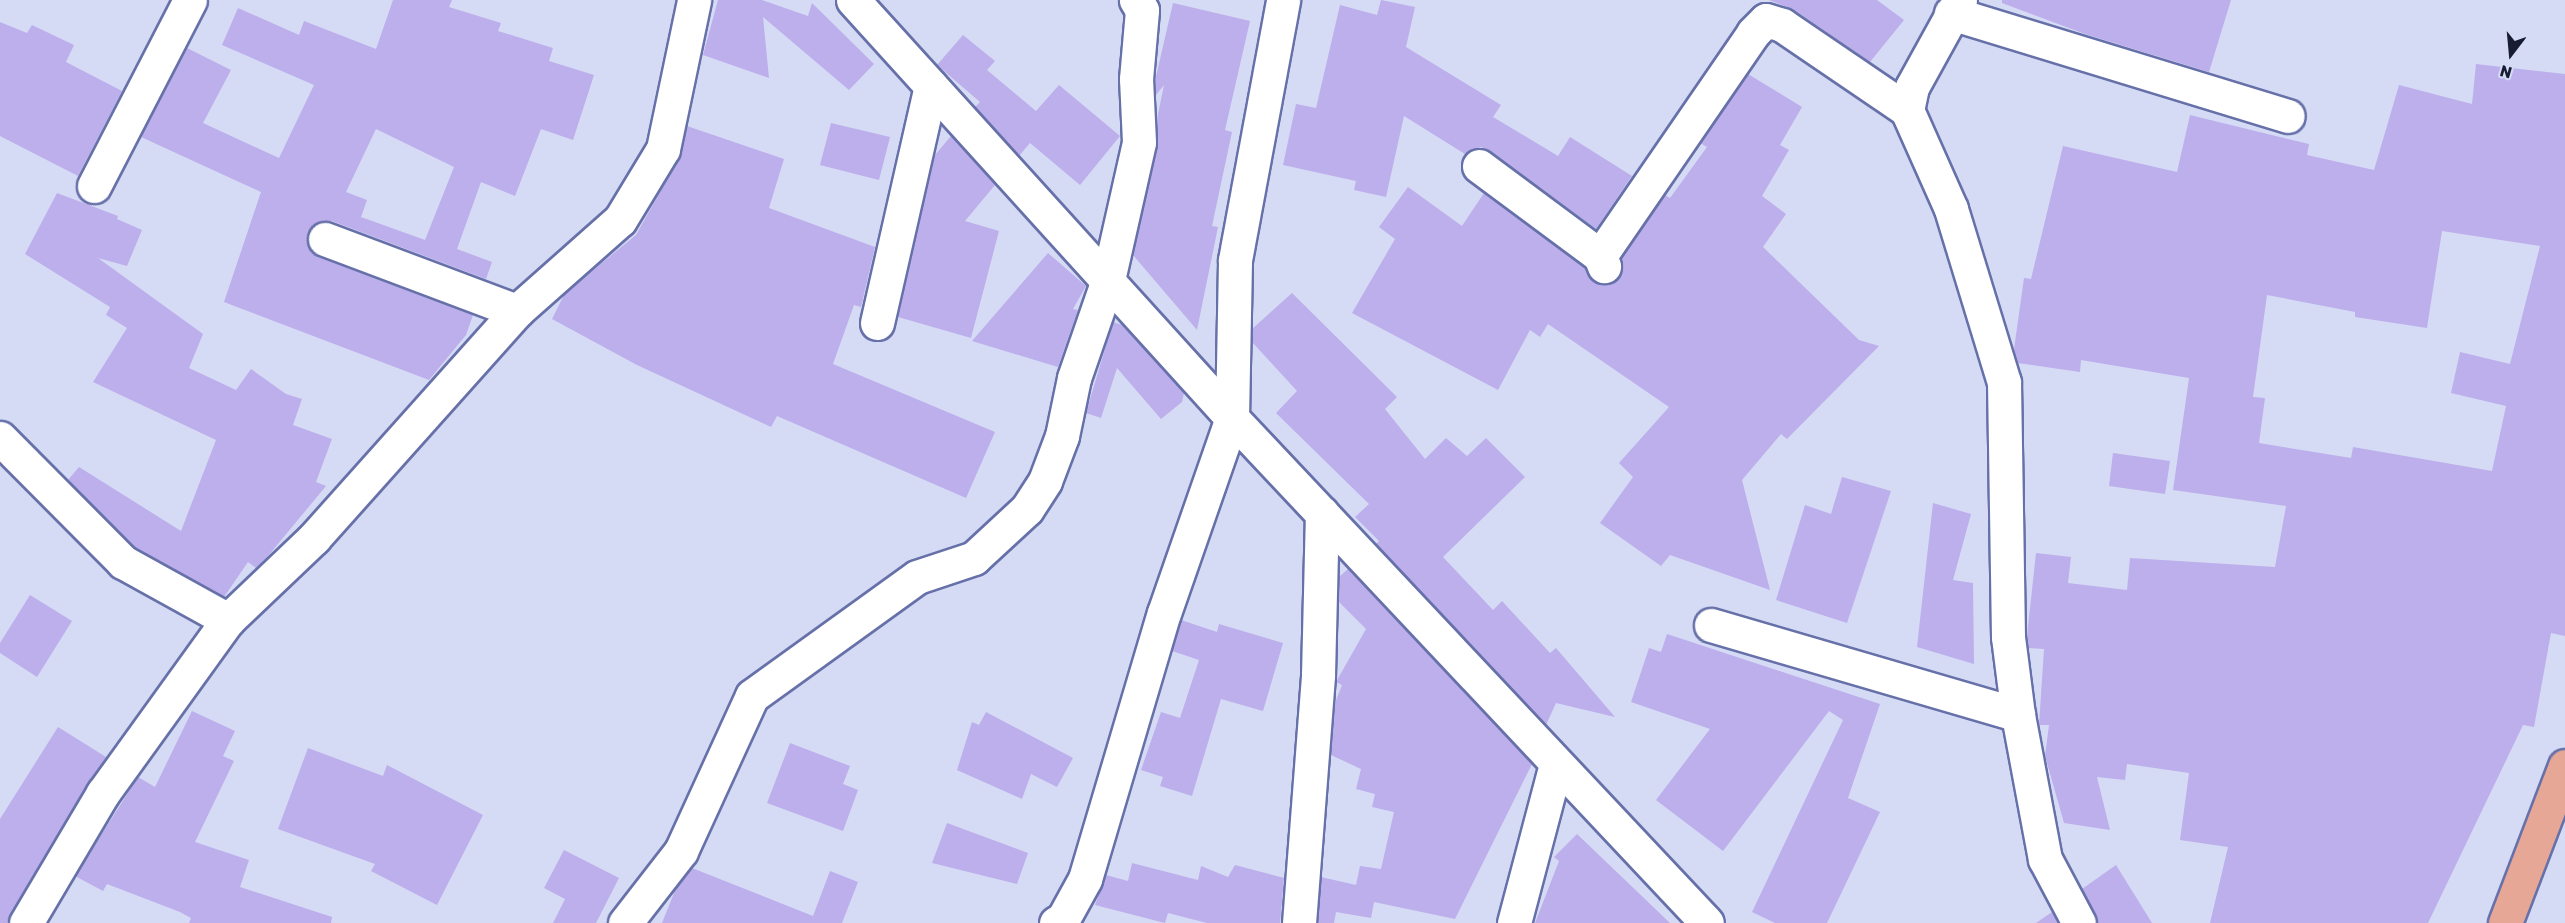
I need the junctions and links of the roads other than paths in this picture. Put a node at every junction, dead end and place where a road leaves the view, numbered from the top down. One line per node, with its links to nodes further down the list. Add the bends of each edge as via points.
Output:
1 (190, 0): 11 (street)
2 (694, 0): 14 (street, via 663,149 620,220)
3 (853, 0): 7 (street)
4 (1136, 0): 13 (street, via 1142,10 1136,79 1139,142)
5 (1283, 0): 16 (street, via 1235,260)
6 (1955, 7): 8 (street, via 1912,87); 9 (street)
7 (931, 86): 13 (street); 15 (street)
8 (1907, 110): 10 (street, via 1782,25 1766,20 1753,33 1602,261); 21 (street, via 1951,209 2004,382 2008,637)
9 (2288, 116)
10 (1479, 166)
11 (94, 186)
12 (326, 238): 14 (street)
13 (1108, 280): 16 (street); 25 (street, via 1074,378 1062,436 1045,481 1027,509 974,558 916,577 752,696 681,852)
14 (517, 311): 19 (street, via 314,538)
15 (877, 323)
16 (1232, 418): 18 (street); 26 (street, via 1164,614 1085,879 1063,919)
17 (0, 438): 19 (street, via 123,562)
18 (1322, 513): 22 (street); 27 (street, via 1318,675)
19 (228, 620): 24 (street, via 103,793)
20 (1711, 625): 21 (street)
21 (2018, 715): 30 (street, via 2045,859)
22 (1556, 764): 28 (street); 29 (street)
23 (2565, 766): 31 (main road)
24 (26, 923)
25 (625, 923)
26 (1056, 923)
27 (1299, 923)
28 (1514, 923)
29 (1707, 923)
30 (2079, 923)
31 (2505, 923)

